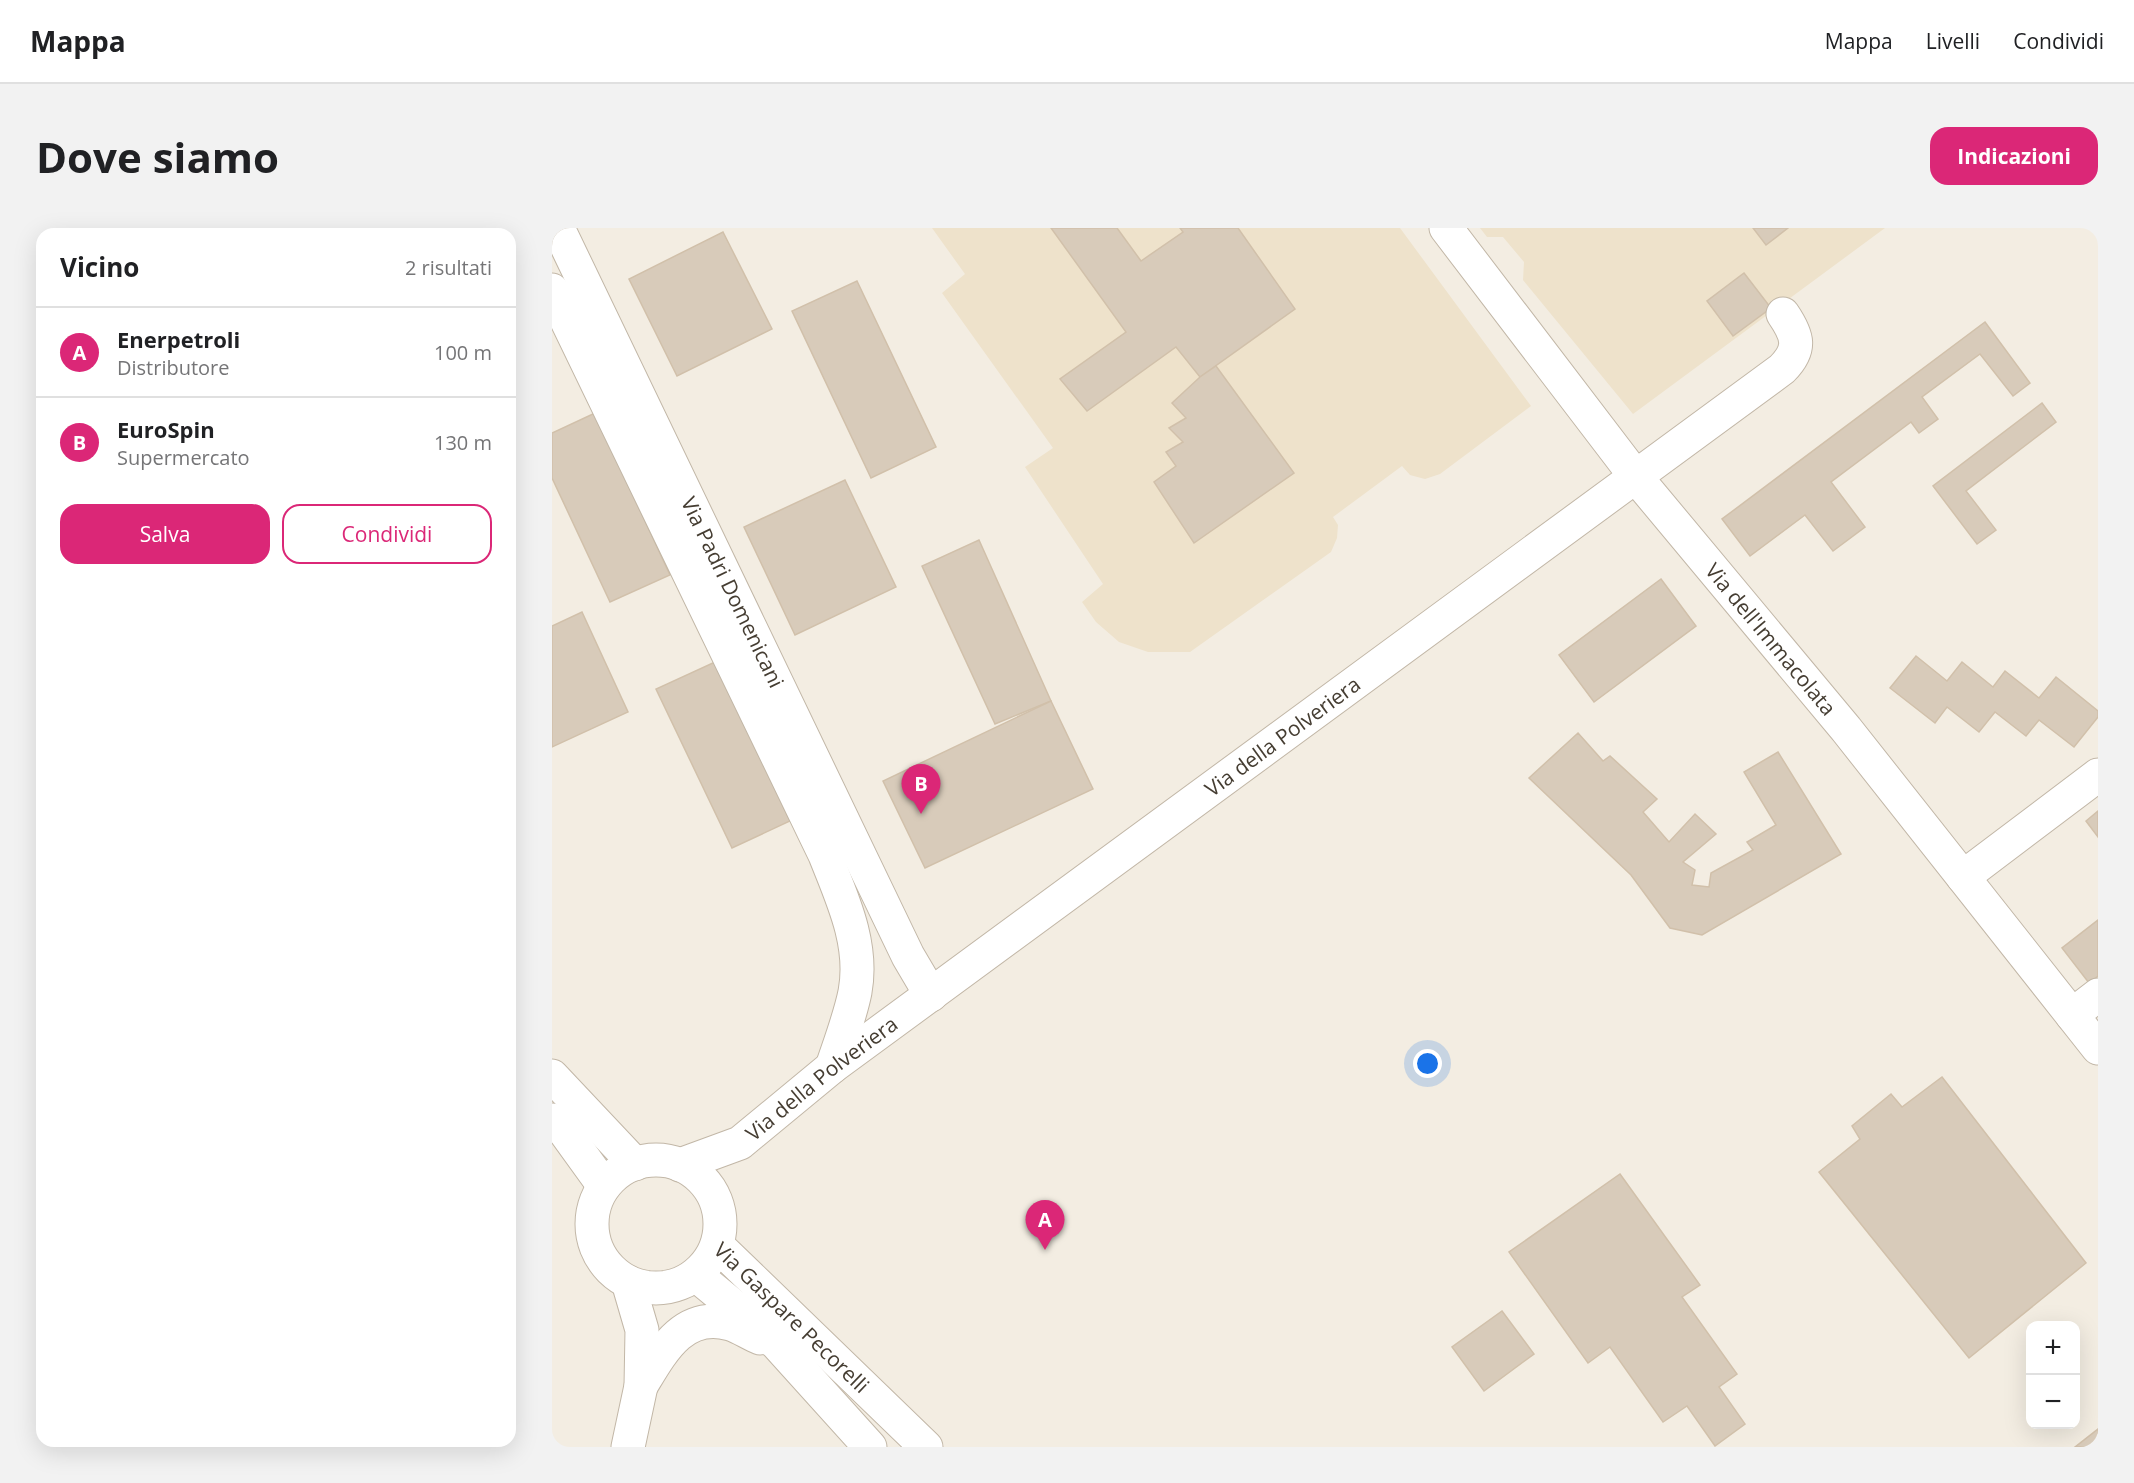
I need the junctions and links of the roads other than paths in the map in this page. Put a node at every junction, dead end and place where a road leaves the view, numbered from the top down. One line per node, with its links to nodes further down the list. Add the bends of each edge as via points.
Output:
1 (558, 228): 8 (street, Via Padri Domenicani)
2 (1446, 228): 5 (street, Via dell'Immacolata)
3 (552, 291): 9 (street, Via Padri Domenicani, via 825,855 847,910 856,952)
4 (1783, 314): 5 (street, Via della Polveriera, via 1794,330 1796,348 1782,369)
5 (1636, 477): 7 (street, Via dell'Immacolata, via 1846,729); 10 (street, Via della Polveriera)
6 (2098, 775): 7 (street)
7 (1963, 877): 13 (street, Via dell'Immacolata)
8 (908, 956): 9 (street, via 891,953 872,960); 10 (street, Via Padri Domenicani)
9 (856, 979): 12 (street, via 874,1001); 15 (street, Via Padri Domenicani)
10 (931, 995): 12 (street)
11 (2098, 995): 13 (street)
12 (904, 1014): 15 (street, Via della Polveriera)
13 (2072, 1015): 14 (street, Via dell'Immacolata)
14 (2098, 1048)
15 (832, 1067): 18 (street, Via della Polveriera)
16 (552, 1076): 19 (street)
17 (552, 1120): 21 (street)
18 (740, 1143): 20 (street, Via della Polveriera); 22 (street, Via della Polveriera)
19 (635, 1164): 20 (street, via 658,1161); 21 (street)
20 (680, 1165): 22 (street, Via Gaspare Pecorelli, via 698,1176)
21 (604, 1186): 25 (street, Via Gaspare Pecorelli, via 594,1205 594,1241 612,1271)
22 (716, 1202): 23 (street, Via Gaspare Pecorelli, via 720,1219)
23 (717, 1245): 24 (street); 32 (street, Via Gaspare Pecorelli)
24 (696, 1275): 26 (street, Via Gaspare Pecorelli); 28 (street, Via Gaspare Pecorelli)
25 (628, 1282): 26 (street, Via Gaspare Pecorelli); 27 (street)
26 (665, 1288): 27 (street)
27 (642, 1330): 29 (street)
28 (777, 1344): 29 (street, via 729,1324 706,1322 686,1328 671,1341); 31 (street, Via Gaspare Pecorelli)
29 (641, 1386): 30 (street)
30 (628, 1447)
31 (870, 1447)
32 (926, 1447)

